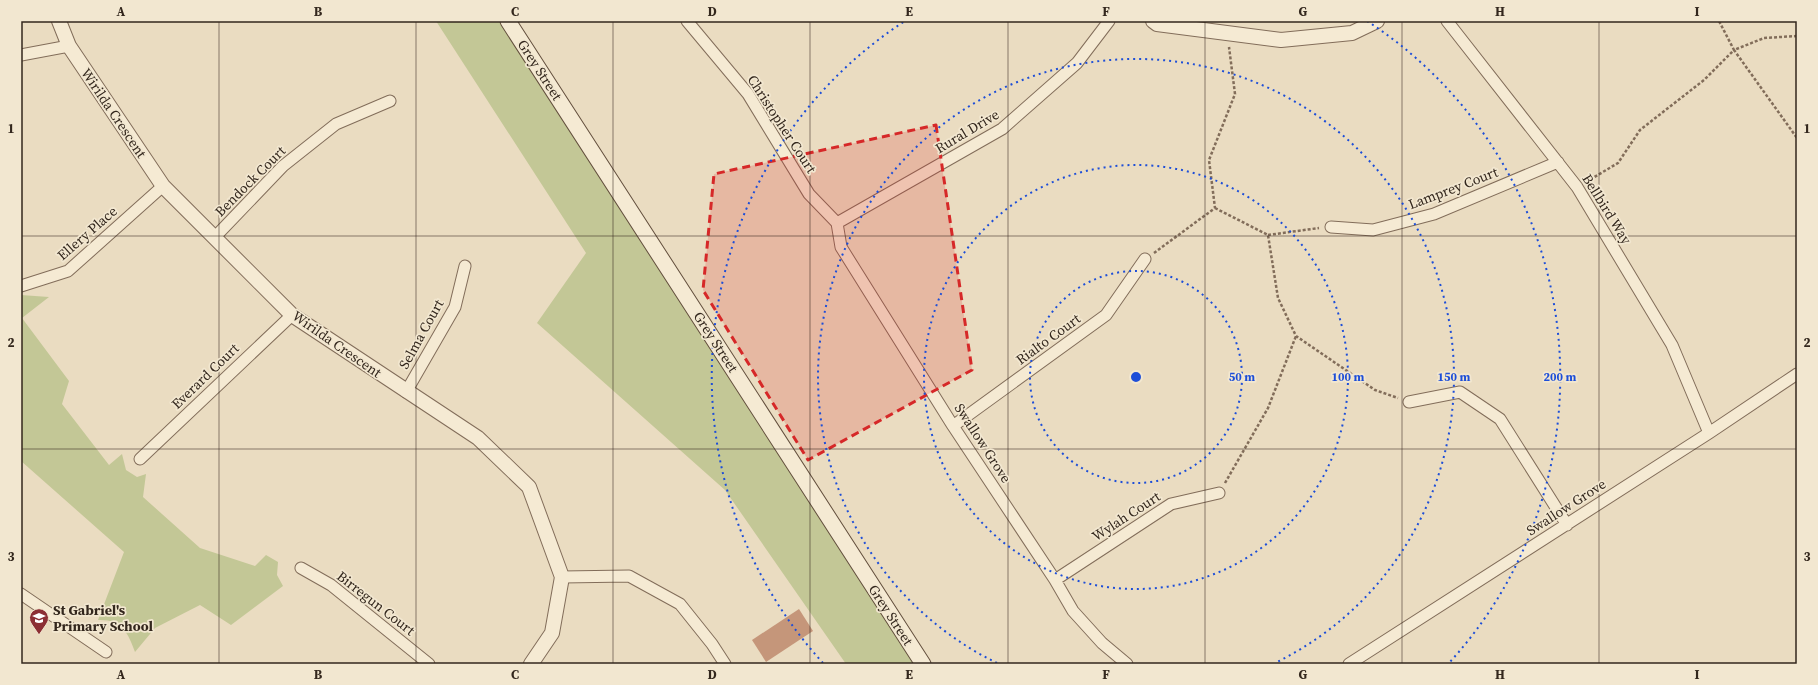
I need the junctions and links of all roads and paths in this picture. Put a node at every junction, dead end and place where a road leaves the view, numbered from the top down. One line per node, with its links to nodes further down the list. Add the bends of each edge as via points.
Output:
1 (59, 21): 11 (street, Wirilda Crescent)
2 (508, 21): 45 (main road, Grey Street)
3 (687, 21): 20 (street, Christopher Court, via 748,94 809,194)
4 (1109, 21): 20 (street, Rural Drive, via 1077,63 1002,129)
5 (1152, 21): 9 (street, via 1157,24)
6 (1377, 21): 9 (street, via 1352,33 1281,40)
7 (1447, 21): 16 (street, Bellbird Way)
8 (1719, 21): 12 (path)
9 (1227, 33): 19 (path, via 1235,94 1209,160)
10 (1797, 36): 12 (path, via 1764,38)
11 (69, 46): 13 (street); 17 (street, Wirilda Crescent)
12 (1734, 50): 15 (path); 18 (path, via 1704,80 1640,130 1618,163)
13 (21, 55)
14 (390, 101): 23 (street, Bendock Court, via 336,124 282,166)
15 (1797, 138)
16 (1558, 162): 18 (street, Bellbird Way); 21 (street, Lamprey Court, via 1434,214 1372,230)
17 (163, 186): 23 (street, Wirilda Crescent); 26 (street, Ellery Place, via 68,271)
18 (1578, 187): 33 (street, Bellbird Way, via 1672,345)
19 (1215, 208): 22 (path); 24 (path)
20 (836, 223): 32 (street, Swallow Grove, via 841,247)
21 (1331, 227): 22 (path)
22 (1268, 235): 28 (path, via 1278,298)
23 (216, 237): 27 (street, Wirilda Crescent)
24 (1145, 260): 32 (street, Rialto Court, via 1106,315)
25 (465, 266): 30 (street, Selma Court, via 455,307)
26 (21, 286)
27 (292, 315): 30 (street, Wirilda Crescent); 34 (street, Everard Court)
28 (1296, 336): 31 (path, via 1375,390); 35 (path, via 1268,408)
29 (1797, 374): 33 (street, Swallow Grove)
30 (406, 392): 38 (street, Wirilda Crescent, via 478,438 529,487)
31 (1409, 402): 36 (street, via 1460,392 1500,419)
32 (954, 426): 39 (street, Swallow Grove)
33 (1709, 433): 36 (street, Swallow Grove)
34 (140, 459)
35 (1219, 492): 39 (street, Wylah Court, via 1171,504)
36 (1566, 525): 47 (street, Swallow Grove)
37 (301, 568): 42 (street, Birregun Court, via 331,585)
38 (562, 577): 43 (street, via 552,633); 44 (street, via 629,576 680,604)
39 (1055, 580): 46 (street, Swallow Grove, via 1073,611 1102,643)
40 (21, 594): 41 (street)
41 (106, 652)
42 (429, 664)
43 (531, 664)
44 (725, 664)
45 (923, 664)
46 (1127, 664)
47 (1349, 664)

